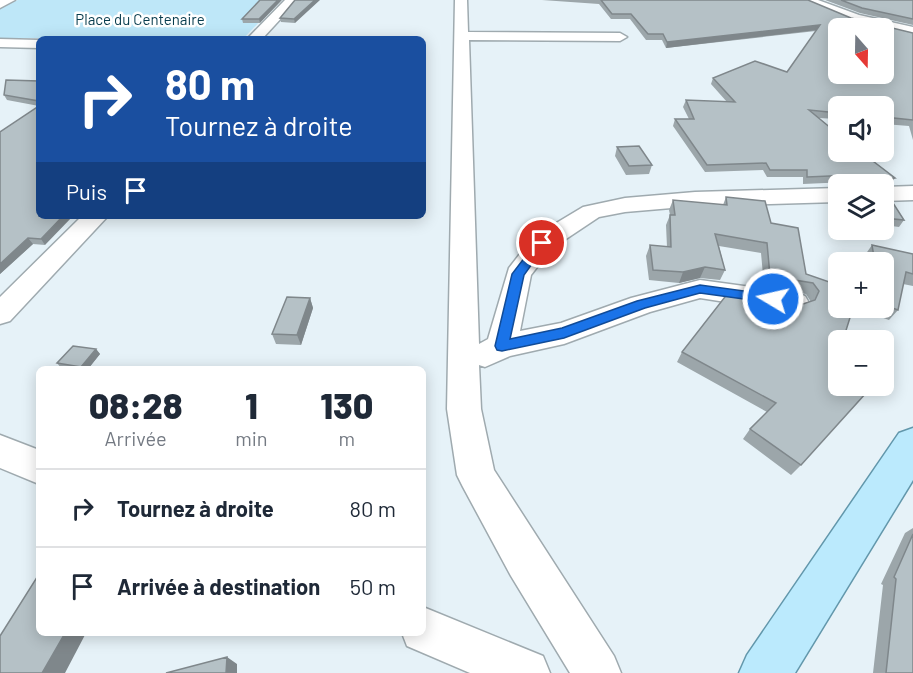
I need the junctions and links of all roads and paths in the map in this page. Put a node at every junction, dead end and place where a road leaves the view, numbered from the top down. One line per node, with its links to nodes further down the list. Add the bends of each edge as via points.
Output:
1 (9, 0): 5 (street)
2 (292, 0): 7 (street)
3 (461, 0): 8 (street)
4 (805, 0): 6 (street, via 854,18)
5 (0, 4)
6 (913, 32)
7 (257, 36)
8 (463, 36): 9 (street); 19 (street)
9 (620, 37)
10 (0, 43): 11 (street)
11 (36, 44)
12 (894, 194): 13 (street)
13 (913, 194)
14 (828, 195): 18 (street, via 694,199 591,212 542,243 518,274)
15 (93, 219): 17 (street)
16 (795, 303): 18 (street, via 700,289 564,333)
17 (0, 314)
18 (502, 346): 19 (street)
19 (463, 365): 25 (street, via 464,409 476,475)
20 (913, 445): 26 (main road)
21 (0, 451): 22 (street)
22 (36, 466)
23 (426, 631): 24 (street)
24 (526, 673)
25 (597, 673)
26 (765, 673)

